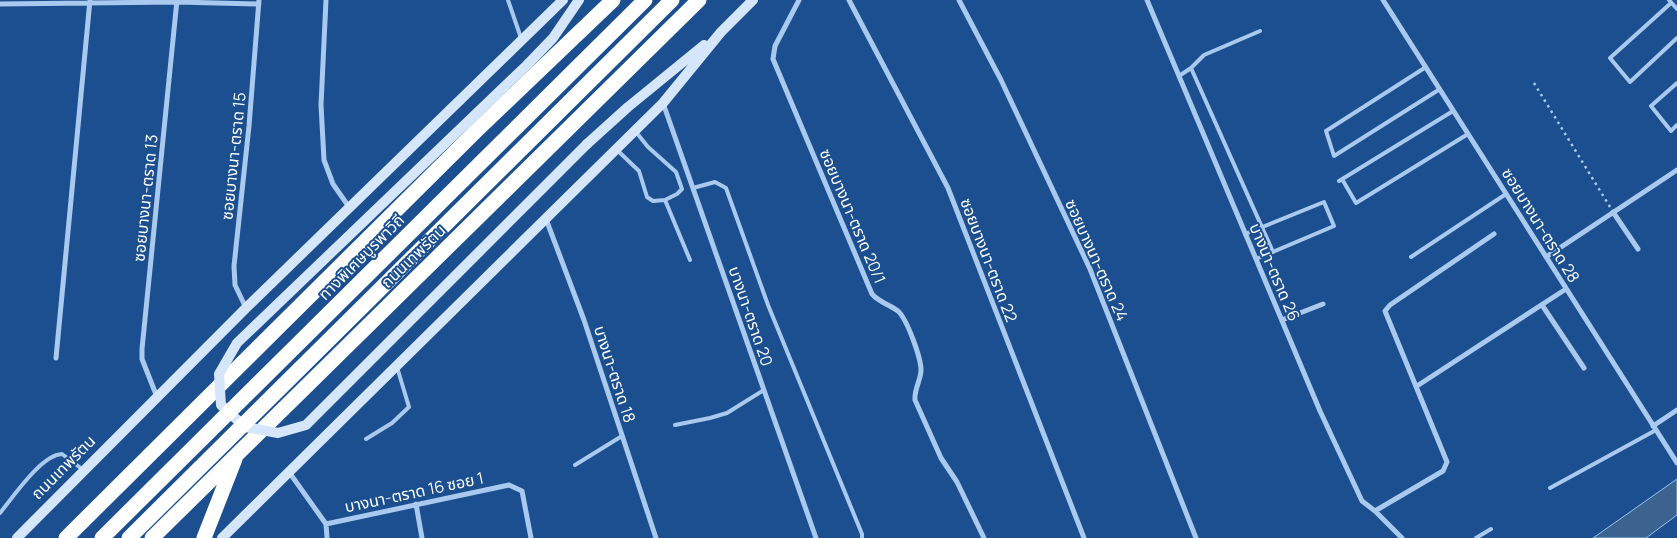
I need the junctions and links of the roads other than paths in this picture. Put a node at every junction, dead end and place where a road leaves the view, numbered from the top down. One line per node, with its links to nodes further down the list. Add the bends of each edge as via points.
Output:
1 (0, 0): 20 (street)
2 (326, 0): 41 (street, via 321,105 324,160 333,184)
3 (508, 0): 25 (lane)
4 (579, 0): 23 (main road, bridge, via 553,38 528,64 236,343 220,374 221,405 245,427 278,433 306,425 587,144)
5 (613, 0): 81 (highway, via 469,138)
6 (645, 0): 82 (highway, ทางพิเศษบูรพาวิถี, bridge)
7 (672, 0): 83 (highway, bridge)
8 (699, 0): 69 (highway, ถนนเทพรัตน)
9 (753, 0): 23 (main road)
10 (799, 0): 93 (street, ซอยบางนา-ตราด 20/1, via 775,46 773,59 872,294 903,318 920,361 915,400 941,458 957,482)
11 (849, 0): 94 (street, ซอยบางนา-ตราด 22, via 948,188)
12 (959, 0): 95 (street, ซอยบางนา-ตราด 24, via 1001,80 1090,268)
13 (1147, 0): 28 (street, บางนา-ตราด 26)
14 (1383, 0): 26 (street, ซอยบางนา-ตราด 28)
15 (177, 1): 17 (street); 18 (street); 63 (street, ซอยบางนา-ตราด 13, via 142,348 142,359)
16 (1670, 1): 21 (lane); 24 (lane, via 1610,58 1630,82)
17 (90, 2): 20 (street); 58 (street)
18 (259, 2): 56 (street, ซอยบางนา-ตราด 15, via 234,266 235,285)
19 (557, 2): 25 (main road, ถนนเทพรัตน)
20 (0, 5)
21 (1677, 9)
22 (1260, 31): 27 (lane, via 1204,55)
23 (721, 32): 31 (main road)
24 (1677, 38)
25 (521, 40): 41 (main road, ถนนเทพรัตน)
26 (1426, 67): 30 (street, ซอยบางนา-ตราด 28); 30 (lane, via 1326,131 1334,156)
27 (1191, 68): 28 (lane); 44 (lane)
28 (1179, 76): 45 (street, บางนา-ตราด 26)
29 (1677, 83): 33 (lane, via 1651,106 1671,131)
30 (1440, 89): 32 (street, ซอยบางนา-ตราด 28)
31 (663, 102): 34 (main road); 38 (street, บางนา-ตราด 20)
32 (1453, 111): 35 (street, ซอยบางนา-ตราด 28); 35 (lane, via 1341,180 1356,203)
33 (1677, 125)
34 (634, 130): 36 (main road); 40 (lane, via 676,172 682,190)
35 (1468, 134): 39 (street, ซอยบางนา-ตราด 28)
36 (615, 149): 40 (lane, via 639,171 647,197 652,201); 43 (main road)
37 (1677, 170): 42 (street)
38 (693, 188): 62 (street, บางนา-ตราด 20); 92 (lane, via 715,182 726,188 768,305)
39 (1506, 194): 49 (lane); 50 (street, ซอยบางนา-ตราด 28)
40 (665, 200): 52 (lane)
41 (349, 207): 56 (main road, ถนนเทพรัตน)
42 (1614, 212): 47 (street); 50 (street)
43 (546, 218): 59 (main road); 67 (street, บางนา-ตราด 18)
44 (1261, 226): 45 (lane); 48 (lane); 48 (lane, via 1324,202 1334,226)
45 (1245, 234): 51 (street, บางนา-ตราด 26)
46 (1494, 234): 61 (street, via 1385,311)
47 (1638, 249)
48 (1273, 252): 51 (lane)
49 (1411, 257)
50 (1546, 257): 53 (street, ซอยบางนา-ตราด 28)
51 (1256, 259): 57 (street, บางนา-ตราด 26)
52 (690, 260)
53 (1566, 289): 55 (street); 66 (street, ซอยบางนา-ตราด 28)
54 (1323, 304): 57 (street)
55 (1542, 305): 60 (street); 61 (street)
56 (246, 308): 63 (main road, ถนนเทพรัตน)
57 (1282, 320): 76 (street, บางนา-ตราด 26, via 1362,501)
58 (56, 358)
59 (397, 365): 68 (lane, via 409,407 392,423); 73 (main road)
60 (1584, 368)
61 (1418, 386): 76 (street, via 1447,462 1443,471)
62 (764, 390): 65 (lane, via 727,412); 91 (street, บางนา-ตราด 20)
63 (157, 397): 72 (main road, ถนนเทพรัตน)
64 (1677, 410): 66 (street)
65 (675, 425)
66 (1655, 428): 70 (street, ซอยบางนา-ตราด 28); 74 (lane)
67 (622, 436): 71 (lane); 90 (street, บางนา-ตราด 18)
68 (366, 439)
69 (237, 453): 84 (highway, ถนนเทพรัตน); 85 (highway)
70 (1677, 463)
71 (575, 465)
72 (84, 471): 77 (lane, via 62,454 55,454 42,463); 80 (main road, ถนนเทพรัตน)
73 (289, 472): 78 (street, บางนา-ตราด 16 ซอย 1); 86 (main road)
74 (1550, 488)
75 (416, 504): 78 (street, บางนา-ตราด 16 ซอย 1); 88 (street); 89 (street, บางนา-ตราด 16 ซอย 1, via 509,484 522,491)
76 (1375, 511): 96 (street, บางนา-ตราด 26)
77 (0, 513)
78 (326, 524): 87 (street)
79 (1491, 529): 97 (lane)
80 (17, 538)
81 (66, 538)
82 (102, 538)
83 (129, 538)
84 (152, 538)
85 (204, 538)
86 (222, 538)
87 (327, 538)
88 (422, 538)
89 (531, 538)
90 (656, 538)
91 (816, 538)
92 (862, 538)
93 (984, 538)
94 (1084, 538)
95 (1196, 538)
96 (1402, 538)
97 (1476, 538)

